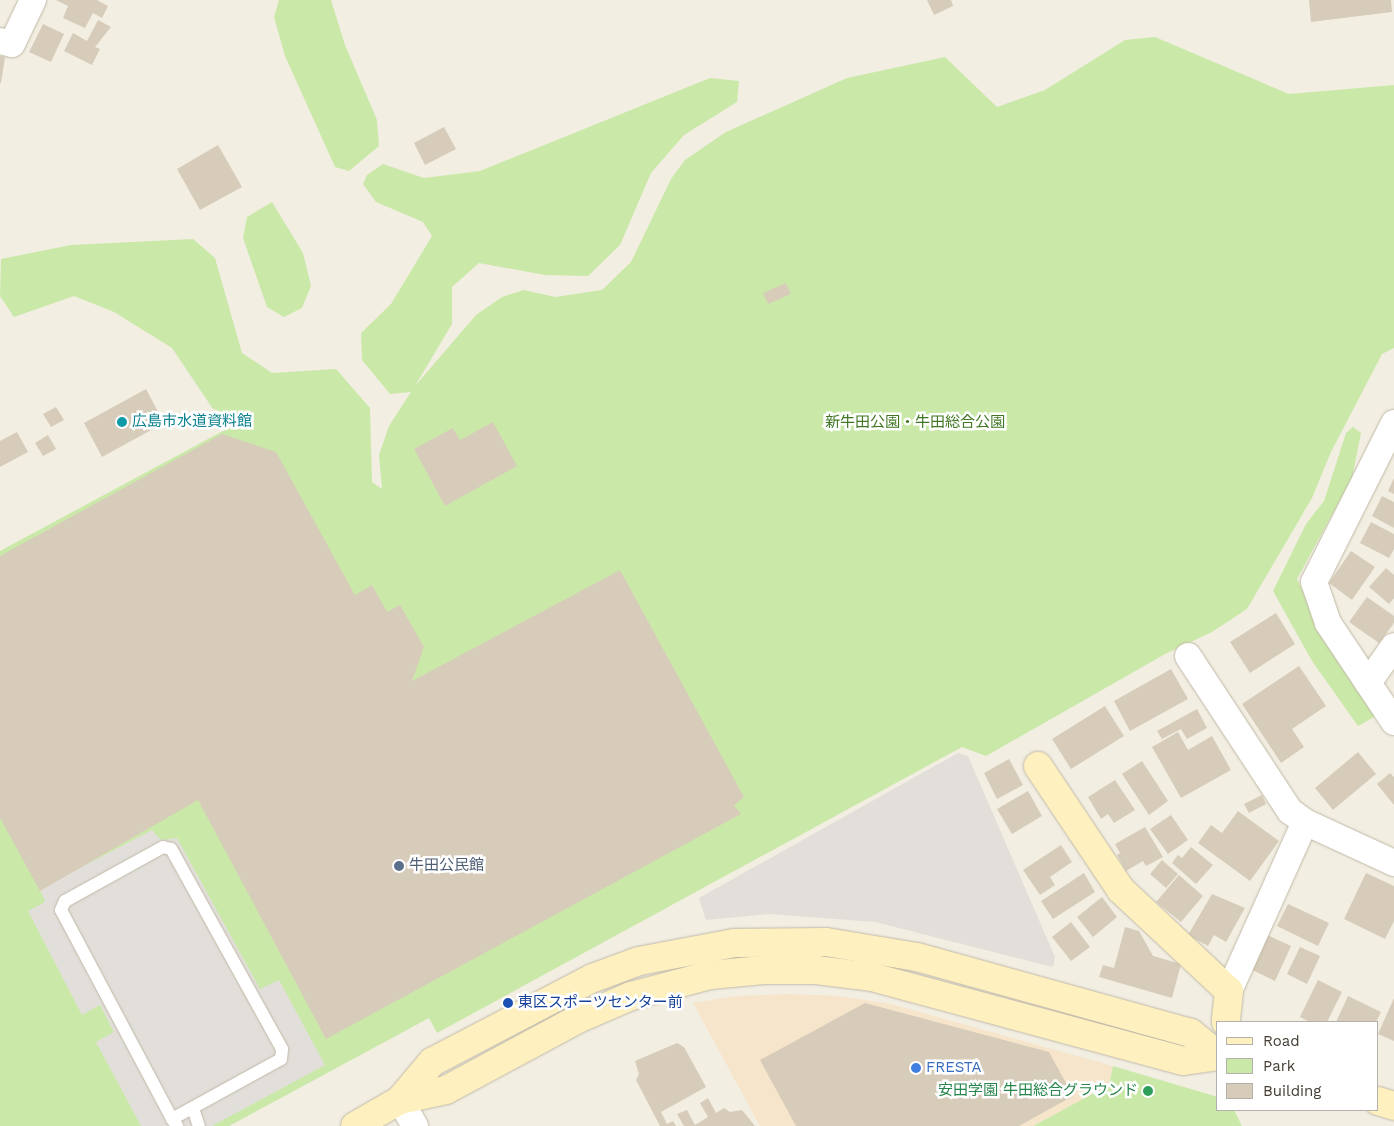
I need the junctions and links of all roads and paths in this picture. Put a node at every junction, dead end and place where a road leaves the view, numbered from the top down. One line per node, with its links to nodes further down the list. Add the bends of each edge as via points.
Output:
1 (33, 0): 2 (street, via 12,44)
2 (0, 41)
3 (1394, 423): 6 (street, via 1314,582 1328,623)
4 (1394, 646): 6 (street)
5 (1188, 656): 9 (street, via 1290,811)
6 (1368, 683): 7 (street)
7 (1394, 722)
8 (1038, 766): 11 (street, via 1121,890)
9 (1305, 822): 10 (street); 11 (street)
10 (1394, 863)
11 (1229, 991): 12 (street)
12 (1226, 1021)
13 (1216, 1056): 14 (street, via 1183,1061 872,977 816,970 763,970 710,976 631,996 578,1019 446,1090)
14 (400, 1100): 20 (street); 21 (street)
15 (1379, 1101): 16 (street)
16 (1394, 1106)
17 (193, 1108): 18 (lane); 18 (lane, via 281,1059 282,1049 171,849 163,846 65,901 61,910); 19 (lane)
18 (175, 1122)
19 (199, 1126)
20 (355, 1126)
21 (414, 1126)

